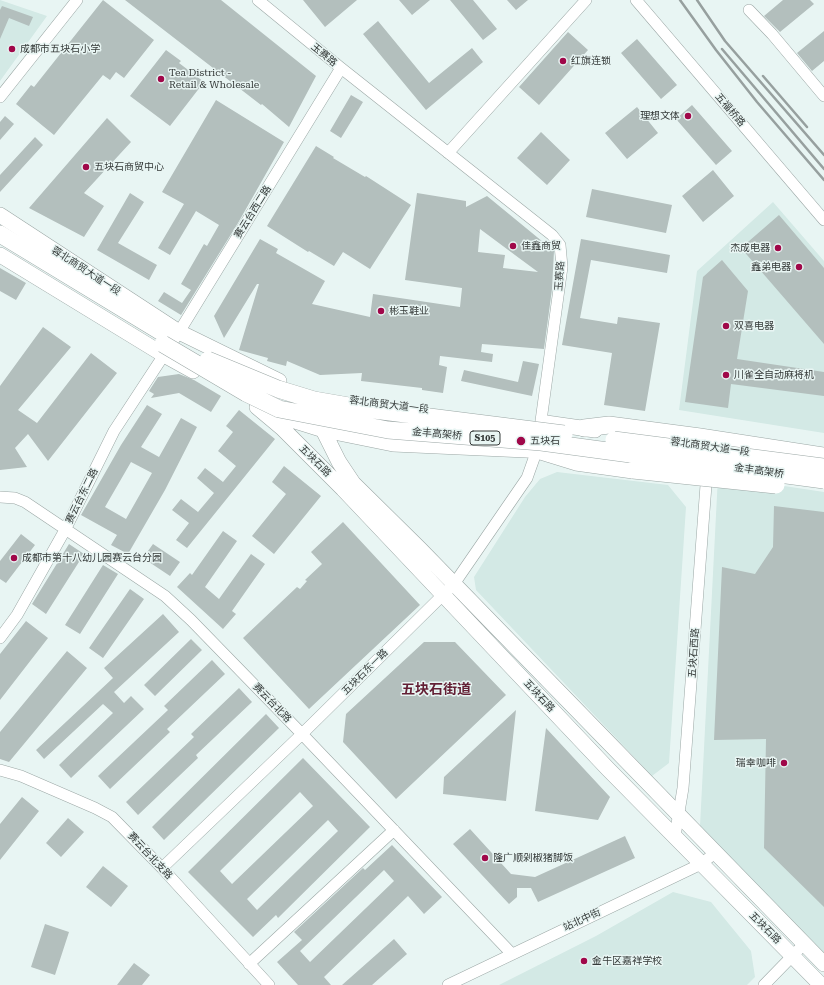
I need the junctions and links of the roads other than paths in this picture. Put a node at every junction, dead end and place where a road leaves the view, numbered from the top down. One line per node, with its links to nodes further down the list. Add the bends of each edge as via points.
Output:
1 (77, 0): 8 (street)
2 (258, 0): 6 (street, 玉赛路)
3 (586, 0): 9 (street)
4 (636, 0): 11 (street, 五福桥路)
5 (749, 10): 7 (street)
6 (341, 68): 9 (street, 玉赛路); 15 (street, 赛云台西二路)
7 (824, 96)
8 (0, 97)
9 (448, 153): 18 (street, 玉赛路, via 552,235 560,245 562,267)
10 (0, 215): 15 (main road, 蓉北商贸大道一段)
11 (824, 220)
12 (0, 234): 15 (highway, 蓉北商贸大道一段)
13 (0, 246): 15 (highway)
14 (0, 256): 15 (main road, 蓉北商贸大道一段)
15 (169, 342): 16 (main road, 蓉北商贸大道一段); 17 (main road, 蓉北商贸大道一段); 24 (highway, 金丰高架桥 / S105, bridge, via 235,372 314,400 366,409); 26 (highway, 金丰高架桥 / S105, bridge, via 246,393 278,409 388,430 541,442); 30 (street, 赛云台东二路, via 114,431)
16 (290, 386): 18 (main road, 蓉北商贸大道一段, via 312,396); 20 (main road, 五块石路)
17 (257, 407): 20 (main road, 蓉北商贸大道一段); 31 (main road, 五块石路)
18 (540, 423): 19 (main road, 蓉北商贸大道一段); 21 (street, 玉赛路)
19 (584, 428): 22 (highway, via 609,425 700,436); 23 (main road, 蓉北商贸大道一段)
20 (324, 430): 21 (main road, 蓉北商贸大道一段, via 393,444); 31 (main road, 五块石路, via 339,462 353,483)
21 (537, 450): 25 (main road, 蓉北商贸大道一段); 28 (highway, bridge, via 576,462); 31 (street, 五块石东一路, via 526,478)
22 (824, 456)
23 (824, 462)
24 (824, 466)
25 (707, 469): 27 (main road, 蓉北商贸大道一段); 35 (street, 五块石西路)
26 (824, 480)
27 (824, 484)
28 (824, 491)
29 (0, 497): 30 (street, 赛云台北路, via 25,502)
30 (65, 530): 32 (street, 赛云台东二路, via 18,616); 33 (street, 赛云台北路, via 165,596)
31 (449, 589): 33 (street, 五块石东一路); 35 (main road, 五块石路); 37 (main road, 五块石路, via 608,769)
32 (0, 638)
33 (302, 734): 36 (street, 赛云台北路); 40 (street, 五块石东一路)
34 (0, 770): 40 (street, 赛云台北支路, via 21,776 112,817)
35 (679, 816): 37 (street, 五块石西路); 38 (main road, 五块石路)
36 (394, 830): 42 (street, 赛云台北路); 44 (street)
37 (675, 836): 39 (main road, 五块石路)
38 (715, 854): 39 (street, 站北中街); 41 (main road, 五块石路)
39 (701, 864): 42 (street, 站北中街); 43 (main road, 五块石路)
40 (162, 868): 44 (street, 赛云台北支路)
41 (804, 944): 43 (street); 45 (main road, 五块石路)
42 (511, 954): 47 (street, 站北中街)
43 (792, 956): 48 (street); 49 (main road, 五块石路)
44 (249, 964): 46 (street, 赛云台北支路)
45 (824, 964)
46 (269, 985)
47 (448, 985)
48 (764, 985)
49 (821, 985)

